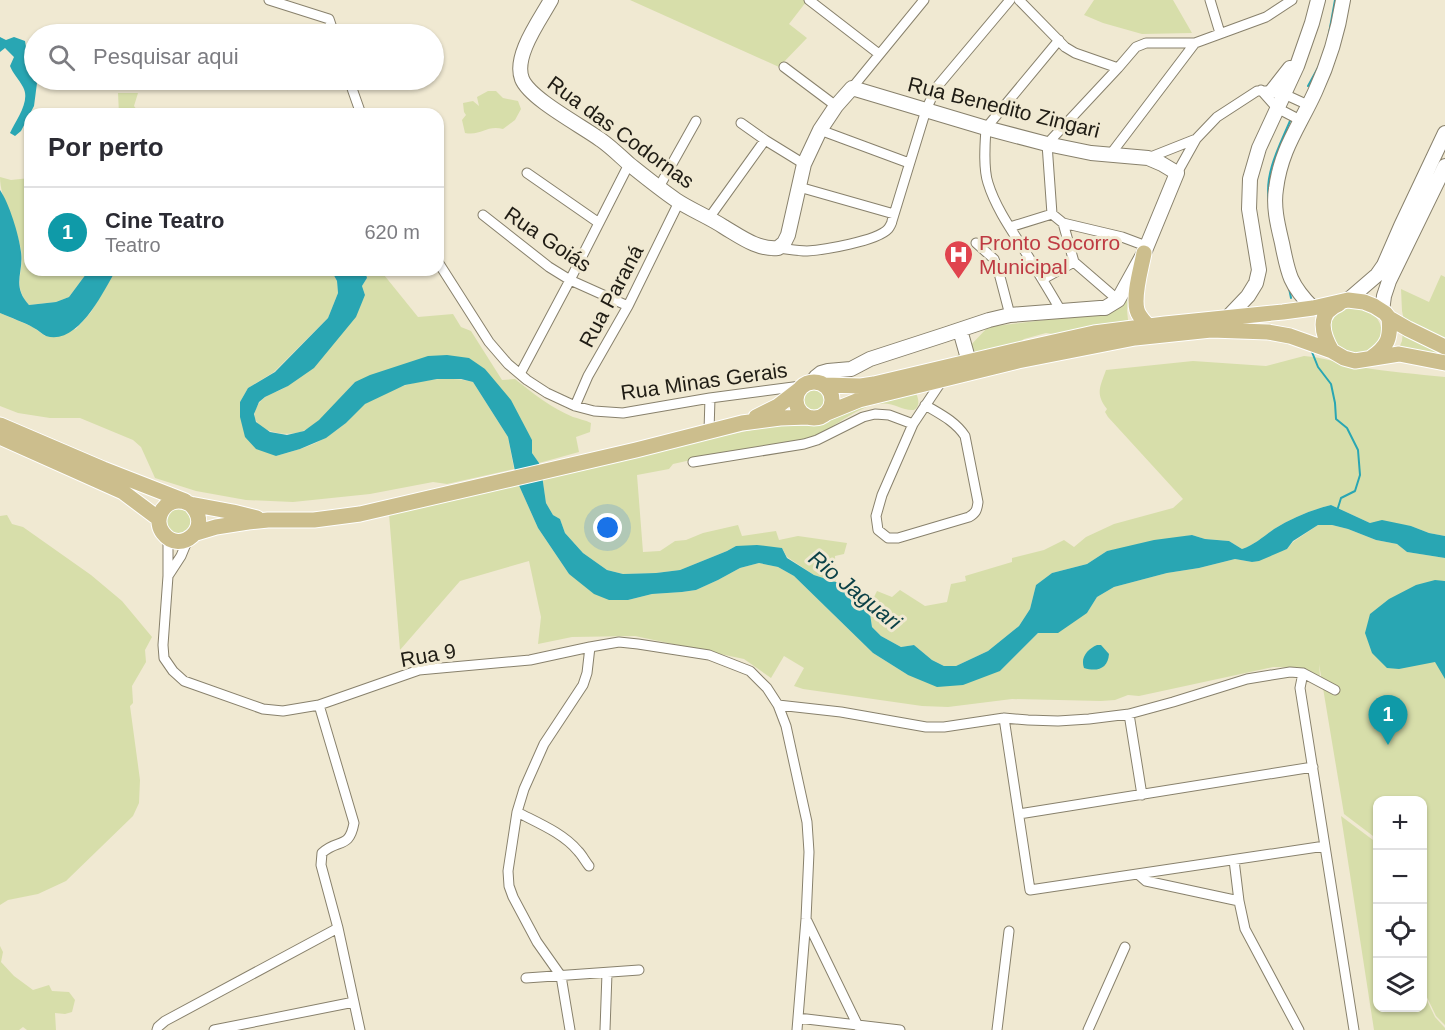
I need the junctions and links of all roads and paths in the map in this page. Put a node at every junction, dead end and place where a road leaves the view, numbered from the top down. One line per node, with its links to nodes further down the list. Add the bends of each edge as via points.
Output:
1 (269, 0): 11 (street, via 329,19)
2 (551, 0): 38 (street, Rua das Codornas, via 522,56 521,77 537,98)
3 (808, 0): 15 (street)
4 (1010, 0): 25 (street, via 936,88)
5 (1019, 0): 13 (street)
6 (1210, 0): 12 (street)
7 (1292, 0): 12 (street, via 1266,17)
8 (1318, 0): 20 (street, via 1301,54)
9 (1343, 0): 21 (street, via 1333,48)
10 (922, 1): 15 (street)
11 (331, 24)
12 (1220, 33): 14 (street)
13 (1059, 40): 17 (street, via 1075,53); 29 (street)
14 (1195, 43): 17 (street, via 1141,44); 35 (street)
15 (879, 54): 18 (street)
16 (784, 67): 22 (street)
17 (1118, 68): 34 (street)
18 (852, 88): 22 (street); 25 (street, Rua Benedito Zingari)
19 (353, 90): 23 (street)
20 (1272, 92): 21 (street); 24 (street); 24 (street); 32 (street, via 1257,91 1243,99 1217,117)
21 (1308, 105): 26 (street)
22 (836, 106): 30 (street)
23 (359, 108)
24 (1277, 108): 26 (street); 68 (street, via 1250,179 1259,270 1256,283)
25 (926, 110): 29 (street, Rua Benedito Zingari); 37 (street)
26 (1300, 120): 64 (street, via 1280,164 1276,215 1288,273)
27 (696, 121): 43 (street)
28 (741, 123): 33 (street)
29 (986, 128): 34 (street, Rua Benedito Zingari); 52 (street, via 987,182)
30 (820, 130): 37 (street); 39 (street)
31 (1445, 133): 53 (street)
32 (1197, 139): 36 (street); 41 (street)
33 (765, 140): 39 (street); 49 (street)
34 (1047, 144): 35 (street, Rua Benedito Zingari); 47 (street)
35 (1110, 155): 36 (street, Rua Benedito Zingari)
36 (1148, 158): 41 (street)
37 (909, 163): 46 (street)
38 (629, 164): 43 (street, Rua das Codornas); 50 (street)
39 (804, 164): 44 (street)
40 (527, 173): 50 (street)
41 (1177, 173): 56 (street)
42 (1444, 173): 53 (street)
43 (659, 187): 45 (street, Rua das Codornas)
44 (799, 187): 46 (street); 55 (street, via 788,235)
45 (679, 202): 49 (street, Rua das Codornas); 63 (street, Rua Paraná)
46 (894, 214): 55 (street, via 889,228 872,238 806,251)
47 (1052, 214): 51 (street); 52 (street)
48 (483, 215): 60 (street, Rua Goiás)
49 (709, 218): 55 (street, Rua das Codornas, via 755,245)
50 (598, 223): 60 (street)
51 (1063, 223): 56 (street, via 1122,237); 57 (street)
52 (1010, 227): 59 (street)
53 (1407, 229): 62 (street, via 1384,266); 66 (street, via 1384,296)
54 (976, 243): 67 (street, via 994,259)
55 (778, 248)
56 (1145, 250): 61 (street); 69 (main road, via 1136,300 1140,318)
57 (1074, 262): 59 (street); 61 (street)
58 (444, 271): 77 (street, Rua Minas Gerais, via 489,342)
59 (1043, 279): 65 (street)
60 (570, 280): 63 (street, Rua Goiás); 77 (street)
61 (1118, 300): 65 (street, via 1106,308)
62 (1348, 300): 64 (main road); 66 (main road, via 1364,302); 73 (main road, via 1334,306 1323,320 1325,341)
63 (628, 306): 82 (street, Rua Paraná)
64 (1313, 308): 68 (main road)
65 (1061, 311): 67 (street)
66 (1385, 314): 72 (main road); 75 (main road, via 1389,337 1385,347)
67 (1010, 315): 70 (street)
68 (1227, 318): 69 (main road)
69 (1148, 326): 74 (main road)
70 (960, 330): 71 (street); 74 (street)
71 (943, 336): 74 (street); 79 (street, via 851,369 821,373)
72 (1445, 347)
73 (1332, 351): 75 (main road, via 1356,361); 78 (main road, via 1269,332 1212,330 1104,343)
74 (968, 359): 79 (main road, via 874,384)
75 (1368, 359): 76 (main road, via 1399,354)
76 (1445, 363)
77 (520, 374): 82 (street, Rua Minas Gerais)
78 (943, 379): 81 (street); 83 (main road, via 859,400)
79 (810, 386): 80 (street, Rua Minas Gerais); 83 (main road, via 829,390 831,408); 84 (main road, via 796,400); 85 (main road)
80 (710, 398): 82 (street, Rua Minas Gerais, via 623,413); 88 (street)
81 (925, 405): 86 (street); 86 (street, via 951,420 965,436 977,510 969,517 888,538 878,530 876,516)
82 (575, 406)
83 (827, 413): 84 (main road, via 818,418)
84 (808, 417): 85 (main road)
85 (742, 423): 88 (main road)
86 (913, 424): 90 (street, via 875,414 804,444)
87 (0, 425): 91 (main road)
88 (709, 431): 93 (main road, via 360,514)
89 (0, 437): 92 (main road, via 123,492)
90 (693, 462)
91 (188, 502): 92 (main road, via 173,501); 93 (main road); 94 (main road, via 200,520)
92 (159, 519): 95 (main road)
93 (268, 520): 94 (main road)
94 (192, 536): 95 (main road, via 181,541); 96 (street, Rua 9)
95 (168, 538): 96 (street, Rua 9)
96 (168, 576): 100 (street, Rua 9, via 164,658 184,681 263,709 283,711)
97 (590, 647): 100 (street, Rua 9, via 530,660 419,670); 101 (street, Rua 9, via 619,642 709,655 750,671); 106 (street, via 583,685 544,744)
98 (1303, 673): 99 (street); 102 (street, via 1247,679); 104 (street, via 1300,688)
99 (1335, 690)
100 (319, 705): 114 (street, via 354,823 346,841 322,853 321,865)
101 (778, 705): 103 (street, via 926,727); 113 (street, Rua 9, via 807,822)
102 (1129, 714): 103 (street, via 1058,721); 105 (street)
103 (1004, 718): 107 (street)
104 (1313, 767): 105 (street); 108 (street)
105 (1142, 795): 107 (street)
106 (518, 812): 110 (street, via 564,839); 119 (street, via 509,886 537,942)
107 (1019, 813): 111 (street, via 1030,890)
108 (1325, 846): 109 (street); 135 (street)
109 (1234, 860): 111 (street); 112 (street)
110 (589, 866)
111 (1138, 874): 112 (street, via 1146,881)
112 (1239, 901): 134 (street, via 1245,929)
113 (806, 919): 122 (street, Rua 9); 124 (street)
114 (338, 928): 121 (street); 125 (street, via 165,1021)
115 (1010, 931): 132 (street)
116 (1125, 947): 133 (street)
117 (639, 970): 118 (street)
118 (607, 973): 119 (street); 129 (street)
119 (561, 976): 120 (street); 128 (street)
120 (526, 978)
121 (354, 1002): 123 (street); 127 (street)
122 (798, 1018): 124 (street); 130 (street, Rua 9)
123 (255, 1026): 126 (street)
124 (859, 1028): 131 (street)
125 (157, 1030)
126 (214, 1030)
127 (360, 1030)
128 (570, 1030)
129 (605, 1030)
130 (797, 1030)
131 (900, 1030)
132 (997, 1030)
133 (1088, 1030)
134 (1299, 1030)
135 (1354, 1030)

